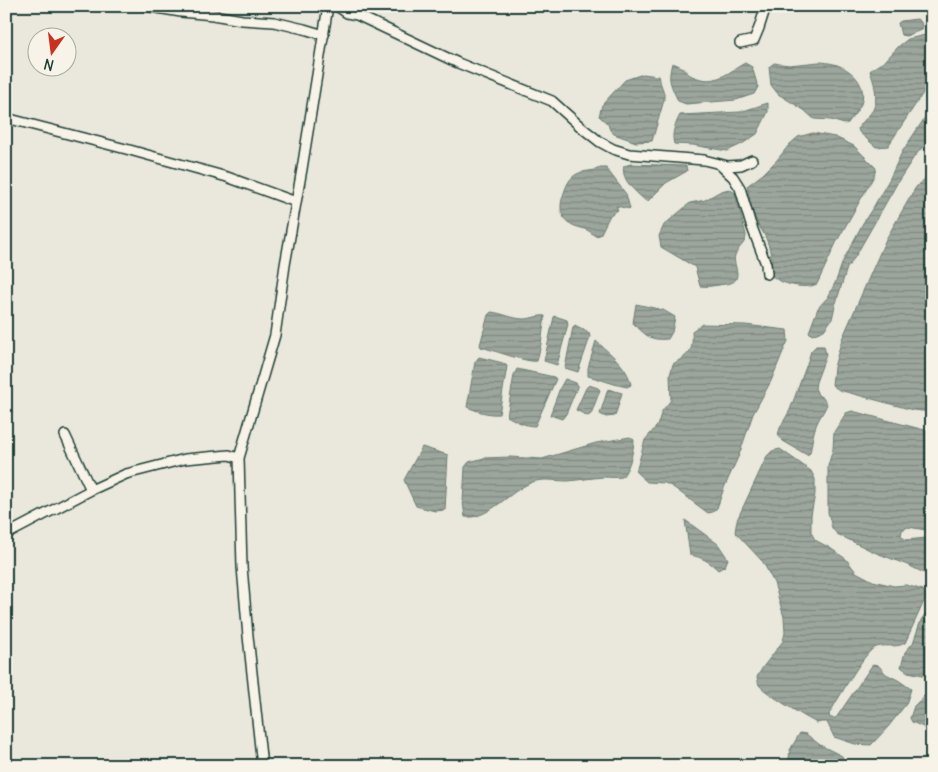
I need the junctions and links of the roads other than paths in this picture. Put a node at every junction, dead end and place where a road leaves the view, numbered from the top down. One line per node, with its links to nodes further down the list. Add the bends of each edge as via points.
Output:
1 (145, 6): 5 (street, via 274,22)
2 (328, 6): 5 (street)
3 (336, 6): 9 (street, via 458,63 552,101 580,127 613,149 629,154)
4 (766, 6): 6 (street, via 754,40)
5 (324, 35): 10 (street)
6 (740, 43)
7 (6, 118): 10 (street, via 227,177)
8 (752, 160): 9 (street, via 741,165)
9 (718, 164): 11 (street, via 733,176 740,188)
10 (296, 202): 13 (street, via 275,335)
11 (767, 274)
12 (65, 435): 14 (street)
13 (239, 458): 14 (street, via 230,455 185,459 126,474); 16 (street, via 242,567)
14 (90, 490): 15 (street)
15 (6, 533)
16 (262, 766)

